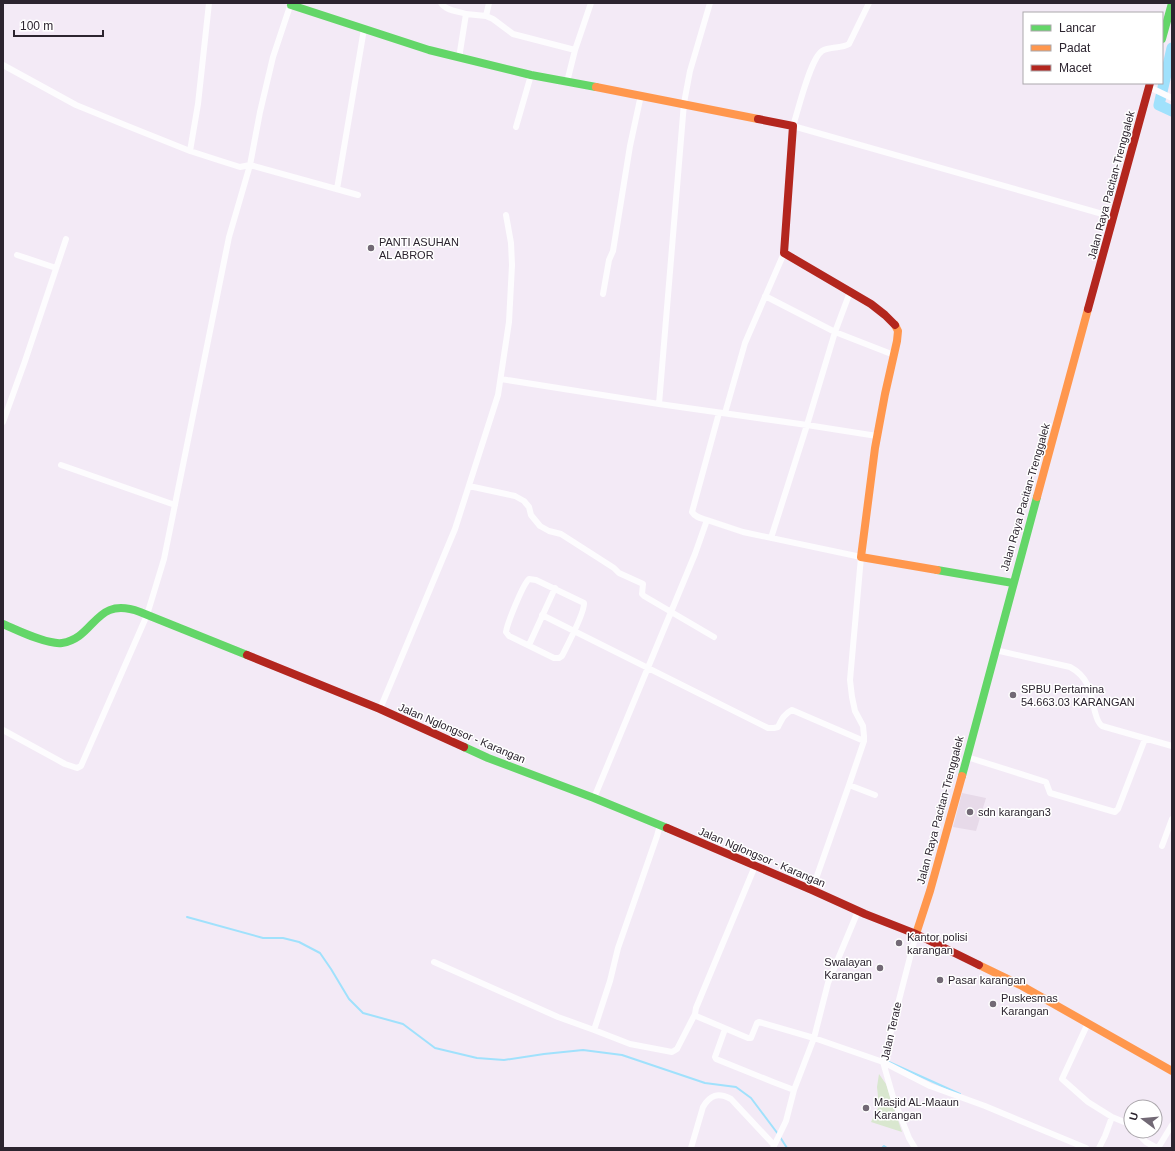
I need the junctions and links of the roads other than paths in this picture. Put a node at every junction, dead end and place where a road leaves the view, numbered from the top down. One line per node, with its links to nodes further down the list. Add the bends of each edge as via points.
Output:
1 (209, 3): 24 (street)
2 (441, 3): 9 (street, via 447,9)
3 (489, 3): 10 (street)
4 (591, 3): 13 (street)
5 (710, 3): 21 (street, via 690,71)
6 (869, 3): 22 (street, via 849,44 825,50 817,56)
7 (1172, 3): 12 (main road)
8 (291, 4): 11 (main road); 25 (street, via 273,57)
9 (466, 14): 10 (street); 14 (street)
10 (486, 16): 13 (street, via 513,34)
11 (364, 29): 14 (main road); 26 (street)
12 (1163, 35)
13 (575, 50): 17 (street)
14 (459, 58): 16 (main road)
15 (3, 65): 24 (street, via 76,105)
16 (531, 75): 17 (main road); 23 (street)
17 (567, 82): 19 (main road)
18 (1153, 87): 20 (street); 29 (main road, Jalan Raya Pacitan-Trenggalek)
19 (641, 94): 21 (main road); 35 (street)
20 (1172, 98)
21 (684, 103): 22 (main road); 40 (street)
22 (793, 126): 29 (street); 31 (main road)
23 (516, 127)
24 (190, 151): 25 (street, via 240,167)
25 (250, 165): 26 (street); 47 (street, via 229,237)
26 (337, 189): 27 (street)
27 (358, 195)
28 (506, 215): 39 (street, via 512,265)
29 (1113, 217): 51 (main road, Jalan Raya Pacitan-Trenggalek)
30 (66, 239): 33 (street)
31 (784, 253): 34 (main road); 36 (street)
32 (17, 255): 33 (street)
33 (56, 268): 42 (street)
34 (850, 292): 37 (street); 38 (main road, via 871,304 894,323 898,331)
35 (604, 294)
36 (765, 296): 37 (street); 41 (street, via 745,343)
37 (835, 332): 38 (street); 43 (street)
38 (894, 355): 44 (main road)
39 (501, 379): 40 (street); 46 (street)
40 (659, 404): 41 (street)
41 (722, 413): 43 (street); 48 (street, via 692,512 698,518)
42 (3, 422)
43 (807, 425): 44 (street); 49 (street)
44 (877, 436): 50 (main road)
45 (61, 465): 47 (street)
46 (469, 486): 53 (street, via 515,496 524,501 540,526 561,534 619,573 643,584 644,596); 62 (street, via 455,529)
47 (175, 505): 54 (street, via 164,559)
48 (707, 520): 49 (street); 53 (street)
49 (771, 538): 50 (street)
50 (861, 557): 51 (main road); 65 (street, via 850,680 855,711 863,726)
51 (1012, 583): 60 (main road, Jalan Raya Pacitan-Trenggalek)
52 (554, 588): 55 (street); 57 (street, via 584,603); 59 (street, via 529,579 509,621 506,632 509,636)
53 (671, 611): 58 (street); 61 (street)
54 (147, 614): 56 (main road, Jalan Nglongsor - Karangan, via 116,608 108,611 79,636 60,643); 62 (main road, Jalan Nglongsor - Karangan); 63 (street, via 81,766 77,768 65,764)
55 (542, 615): 57 (street); 59 (street)
56 (3, 624)
57 (574, 631): 59 (street, via 559,658); 61 (street)
58 (714, 637)
59 (529, 646)
60 (995, 650): 64 (street, via 1070,667 1077,671 1091,692 1099,724); 67 (main road, Jalan Raya Pacitan-Trenggalek)
61 (647, 668): 65 (street, via 768,728 778,726 782,717 792,710); 70 (street)
62 (380, 709): 70 (main road, Jalan Nglongsor - Karangan, via 488,758)
63 (3, 730)
64 (1145, 739): 66 (street); 67 (street, via 1115,812 1050,793 1046,782)
65 (864, 741): 68 (street)
66 (1172, 746)
67 (967, 757): 77 (main road, Jalan Raya Pacitan-Trenggalek)
68 (850, 785): 69 (street); 75 (street)
69 (875, 795)
70 (594, 798): 72 (main road, Jalan Nglongsor - Karangan)
71 (1172, 819): 73 (street)
72 (660, 826): 74 (main road, Jalan Nglongsor - Karangan); 82 (street, via 618,948)
73 (1162, 846)
74 (755, 866): 75 (main road, Jalan Nglongsor - Karangan); 79 (street)
75 (812, 890): 76 (main road, Jalan Nglongsor - Karangan)
76 (858, 911): 77 (main road, Jalan Nglongsor - Karangan); 83 (street, via 828,983)
77 (916, 934): 80 (main road, Jalan Nglongsor - Karangan, via 1022,986); 84 (street, Jalan Terate)
78 (434, 962): 82 (street, via 558,1017)
79 (695, 1014): 81 (street); 82 (street, via 677,1049 672,1052 630,1044)
80 (1088, 1023): 85 (main road); 87 (street, via 1062,1079 1088,1102)
81 (725, 1029): 83 (street, via 751,1038 759,1022); 86 (street, via 716,1059)
82 (594, 1030)
83 (814, 1038): 84 (street); 86 (street)
84 (883, 1062): 93 (street, Jalan Terate, via 893,1097); 94 (street, via 930,1086)
85 (1172, 1071)
86 (794, 1090): 91 (street, via 785,1123)
87 (1112, 1117): 88 (street); 95 (street)
88 (1123, 1122)
89 (1172, 1125): 96 (street)
90 (1143, 1139): 96 (street)
91 (774, 1145): 92 (street, via 731,1099 724,1095 712,1097 706,1102)
92 (691, 1148)
93 (915, 1148)
94 (1086, 1148)
95 (1099, 1148)
96 (1158, 1148)

